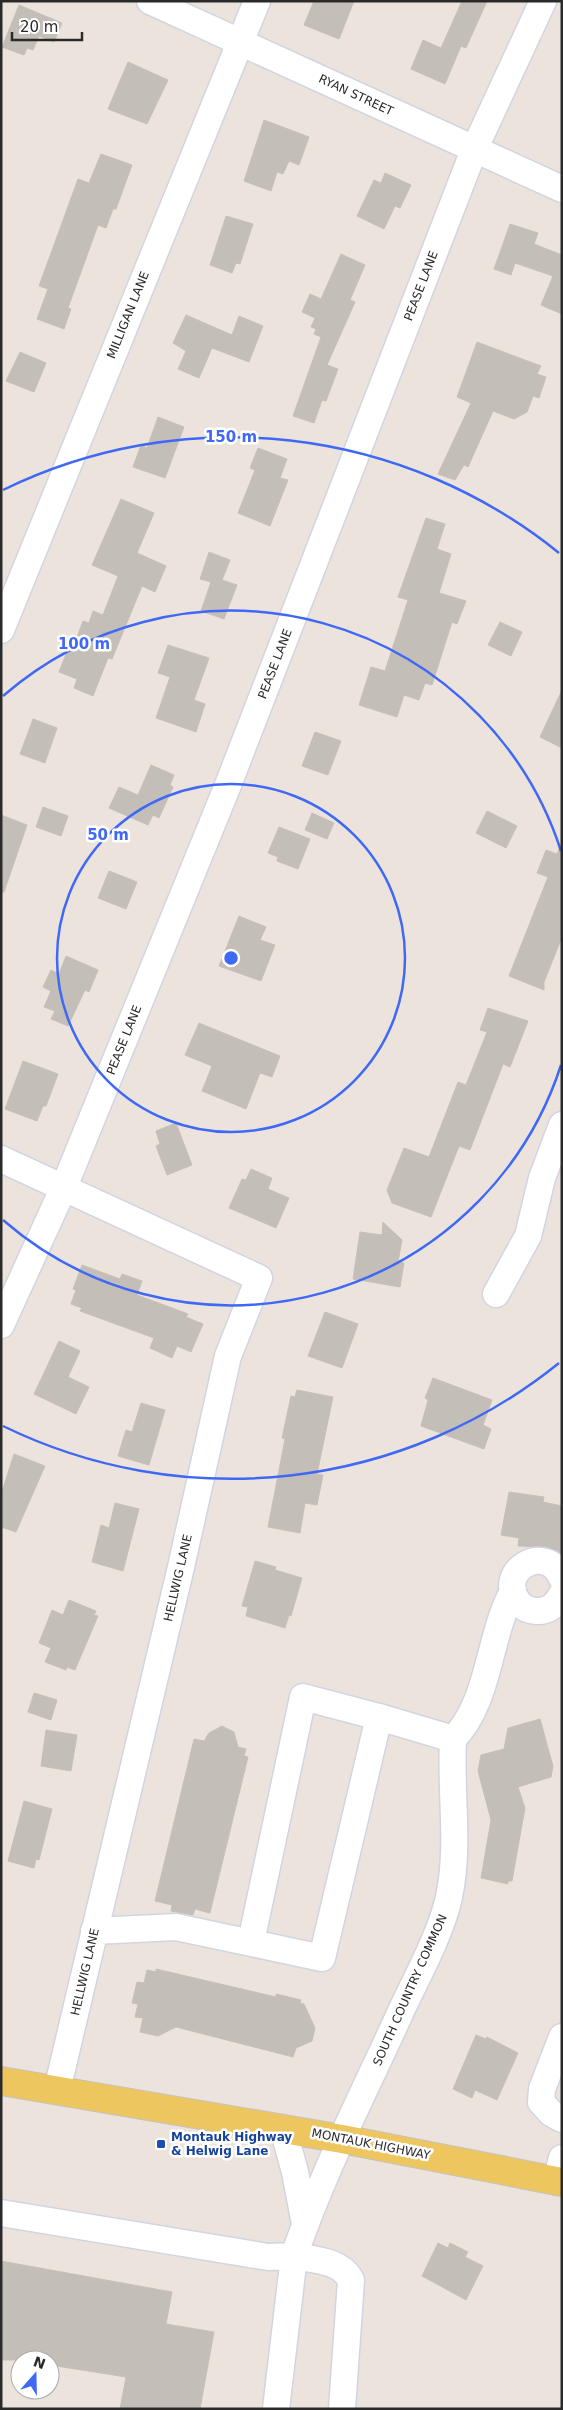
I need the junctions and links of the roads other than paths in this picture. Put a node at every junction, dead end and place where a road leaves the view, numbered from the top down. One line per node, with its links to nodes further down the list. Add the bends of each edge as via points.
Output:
1 (150, 1): 4 (street, RYAN STREET)
2 (257, 1): 4 (street, MILLIGAN LANE)
3 (543, 1): 5 (street, PEASE LANE)
4 (239, 41): 5 (street, RYAN STREET); 7 (street, MILLIGAN LANE)
5 (474, 150): 6 (street, RYAN STREET); 10 (street, PEASE LANE, via 231,776)
6 (562, 188)
7 (1, 630)
8 (562, 1125): 11 (street, via 542,1178 528,1236)
9 (1, 1159): 10 (street)
10 (64, 1187): 12 (street, PEASE LANE); 18 (street, HELLWIG LANE, via 259,1278 226,1365)
11 (496, 1294)
12 (1, 1325)
13 (562, 1578): 14 (street, via 550,1563 533,1561 518,1570)
14 (513, 1591): 15 (street, via 520,1605 535,1611 552,1607); 17 (street, via 499,1621 475,1706 464,1728)
15 (562, 1594)
16 (379, 1717): 17 (street); 19 (street, via 322,1958); 19 (street, via 303,1697)
17 (453, 1739): 25 (street, SOUTH COUNTRY COMMON, via 451,1775 456,1861 449,1900 430,1950)
18 (94, 1931): 19 (street, via 176,1927); 22 (street, HELLWIG LANE)
19 (251, 1942)
20 (562, 2036): 23 (street, via 542,2089 541,2102)
21 (1, 2081): 22 (main road, MONTAUK HIGHWAY)
22 (57, 2090): 24 (main road, MONTAUK HIGHWAY)
23 (562, 2119)
24 (283, 2128): 25 (main road, MONTAUK HIGHWAY); 28 (street)
25 (342, 2139): 26 (main road, MONTAUK HIGHWAY); 28 (street, SOUTH COUNTRY COMMON)
26 (560, 2174)
27 (1, 2214): 29 (street, via 268,2257)
28 (305, 2224): 29 (street, SOUTH COUNTRY COMMON)
29 (294, 2256): 30 (street, SOUTH COUNTRY COMMON); 31 (street, via 336,2264 346,2270 351,2280)
30 (276, 2409)
31 (342, 2409)

